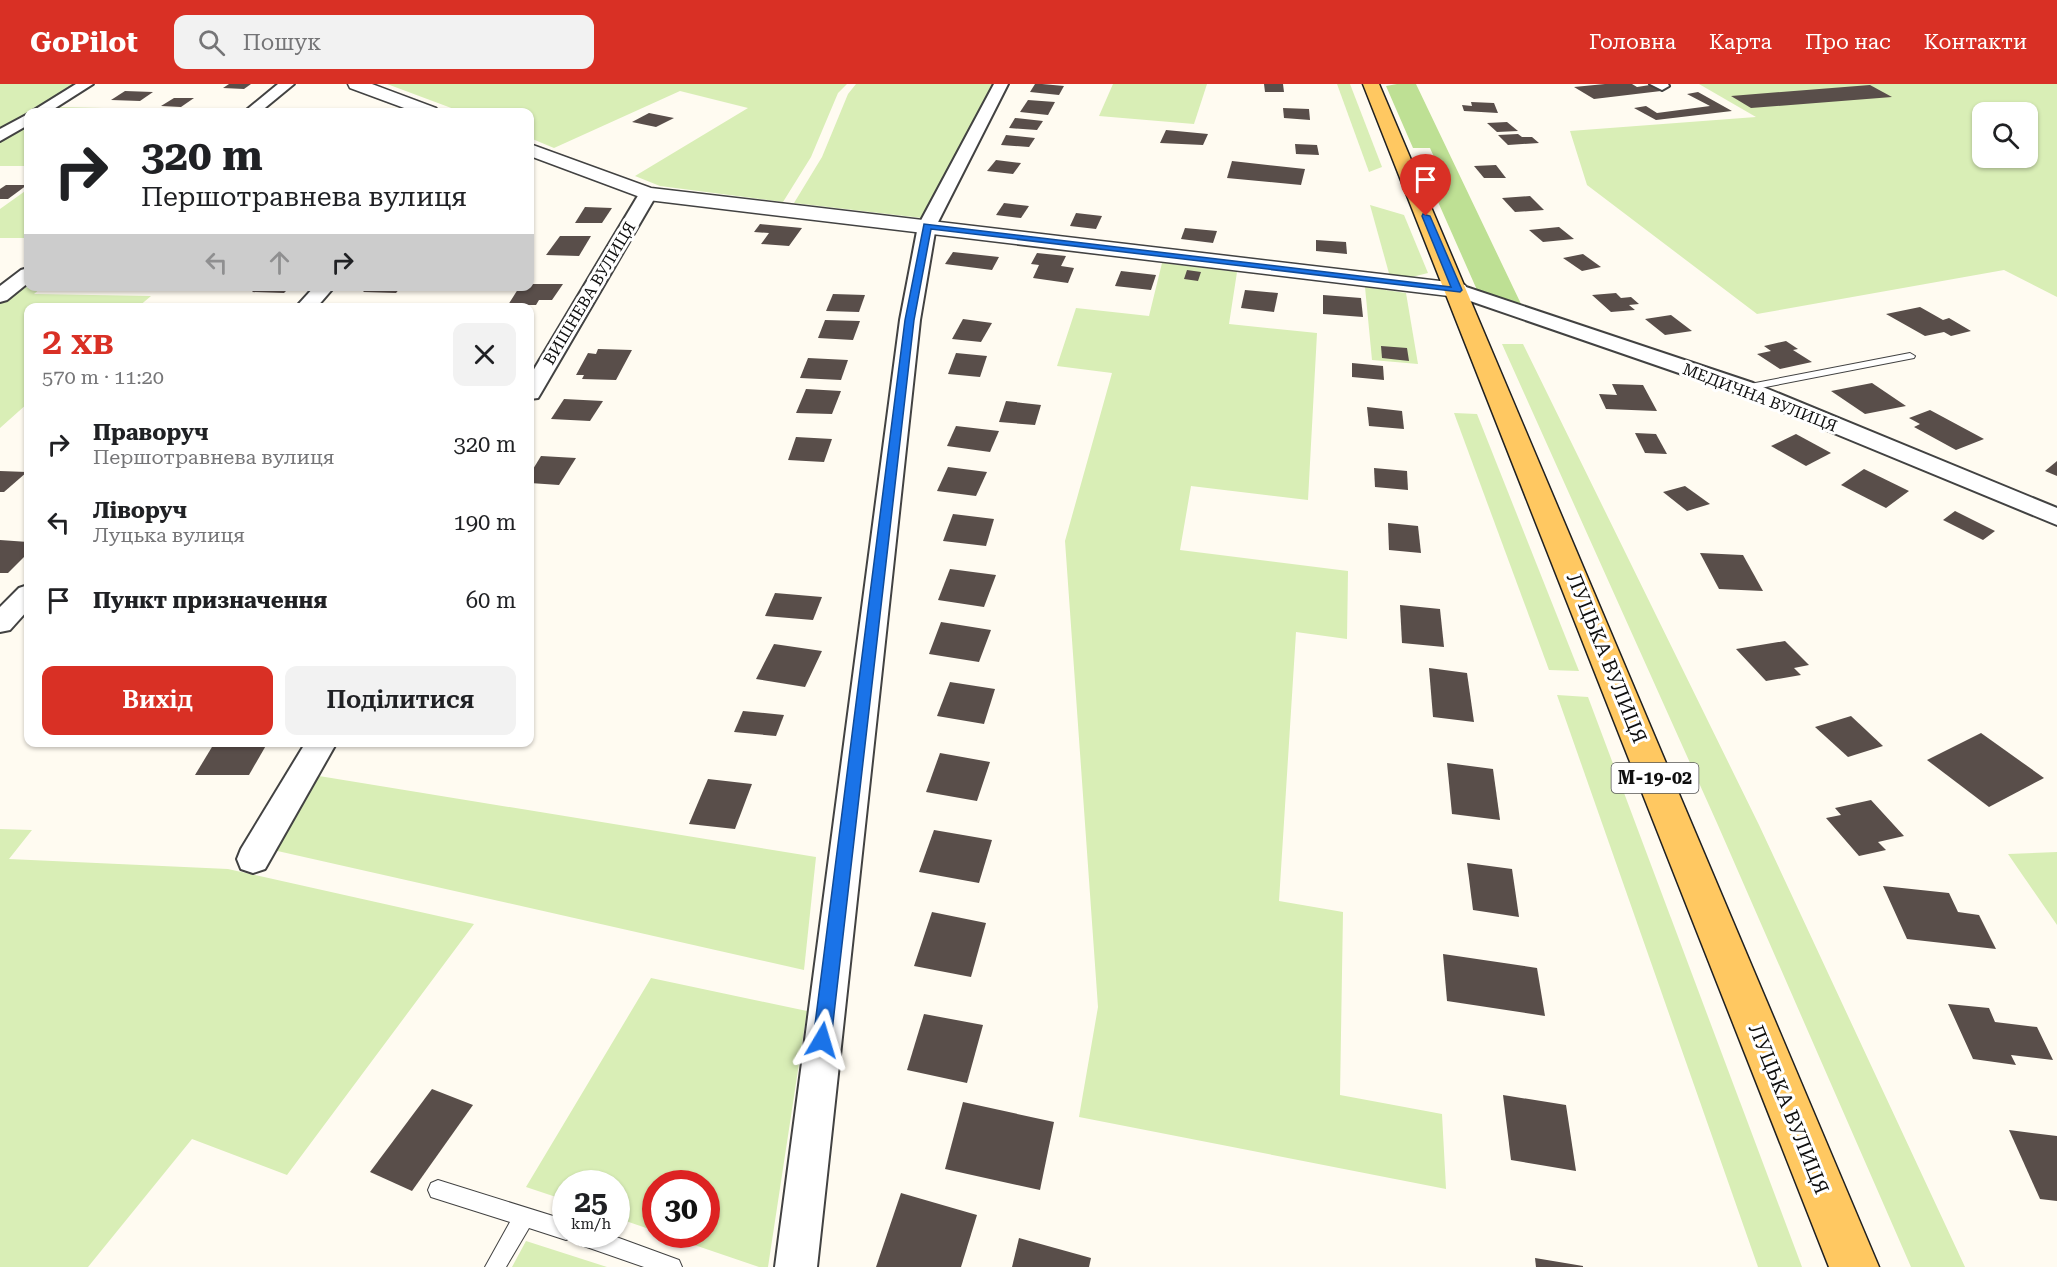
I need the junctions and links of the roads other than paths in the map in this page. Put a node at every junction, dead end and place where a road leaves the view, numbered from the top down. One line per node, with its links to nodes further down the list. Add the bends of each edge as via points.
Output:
1 (86, 84): 6 (street)
2 (287, 84): 7 (street)
3 (356, 84): 8 (street)
4 (1001, 84): 13 (street)
5 (1371, 84): 15 (main road, ЛУЦЬКА ВУЛИЦЯ / М-19-02)
6 (46, 108)
7 (256, 108)
8 (419, 108)
9 (24, 121): 10 (street)
10 (0, 136)
11 (534, 151): 12 (street)
12 (648, 194): 13 (street); 20 (street, ВИШНЕВА ВУЛИЦЯ)
13 (927, 226): 15 (street); 33 (street, via 910,320)
14 (24, 277): 17 (street)
15 (1457, 290): 21 (street, МЕДИЧНА ВУЛИЦЯ); 34 (main road, ЛУЦЬКА ВУЛИЦЯ / М-19-02)
16 (321, 291): 18 (street)
17 (0, 296)
18 (310, 303)
19 (1910, 356): 21 (lane)
20 (534, 386)
21 (1745, 388): 22 (street, МЕДИЧНА ВУЛИЦЯ)
22 (2057, 517)
23 (24, 598): 24 (street)
24 (0, 623)
25 (319, 747): 26 (street)
26 (253, 859)
27 (438, 1190): 28 (lane)
28 (525, 1216): 29 (lane); 31 (lane)
29 (552, 1225)
30 (618, 1248): 32 (lane)
31 (495, 1267)
32 (672, 1267)
33 (796, 1267)
34 (1854, 1267)

